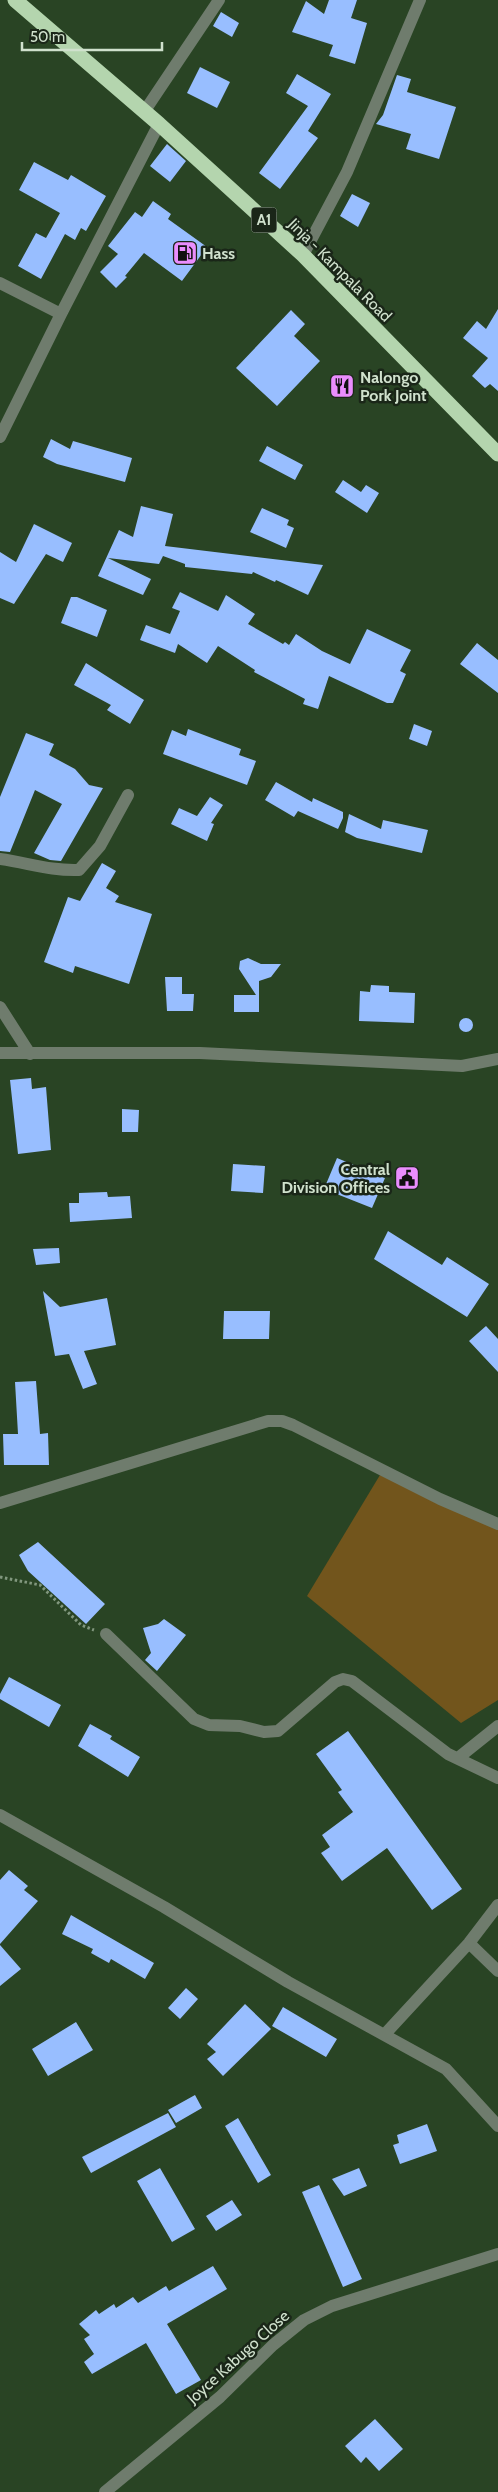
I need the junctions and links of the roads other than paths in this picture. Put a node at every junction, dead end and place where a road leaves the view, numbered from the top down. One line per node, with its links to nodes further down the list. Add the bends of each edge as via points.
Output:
1 (15, 0): 4 (highway, Jinja - Kampala Road / A1)
2 (219, 0): 4 (street)
3 (420, 0): 6 (street, via 347,172)
4 (144, 112): 5 (highway, Jinja - Kampala Road / A1)
5 (159, 124): 6 (highway, Jinja - Kampala Road / A1); 8 (street)
6 (303, 255): 10 (highway, Jinja - Kampala Road / A1)
7 (0, 283): 8 (street)
8 (60, 314): 9 (street)
9 (0, 437)
10 (498, 454)
11 (128, 795): 12 (street, via 100,846 80,870 56,871)
12 (0, 859)
13 (0, 1006): 15 (street)
14 (0, 1053): 15 (street)
15 (30, 1054): 16 (street, via 200,1053 462,1066)
16 (498, 1060)
17 (0, 1503): 18 (street, via 275,1421 293,1425 440,1499)
18 (498, 1524)
19 (106, 1634): 21 (street, via 194,1719 209,1725 240,1726 264,1732 278,1730 335,1682 344,1679 352,1681 448,1754)
20 (498, 1726): 21 (street)
21 (458, 1758): 22 (street)
22 (498, 1778)
23 (0, 1815): 27 (street)
24 (498, 1905): 25 (street)
25 (469, 1943): 26 (street); 27 (street)
26 (498, 1971)
27 (384, 2034): 28 (street, via 446,2069)
28 (498, 2126)
29 (498, 2254): 30 (street, Joyce Kabugo Close, via 332,2306 304,2320 273,2345 220,2397)
30 (105, 2492)

